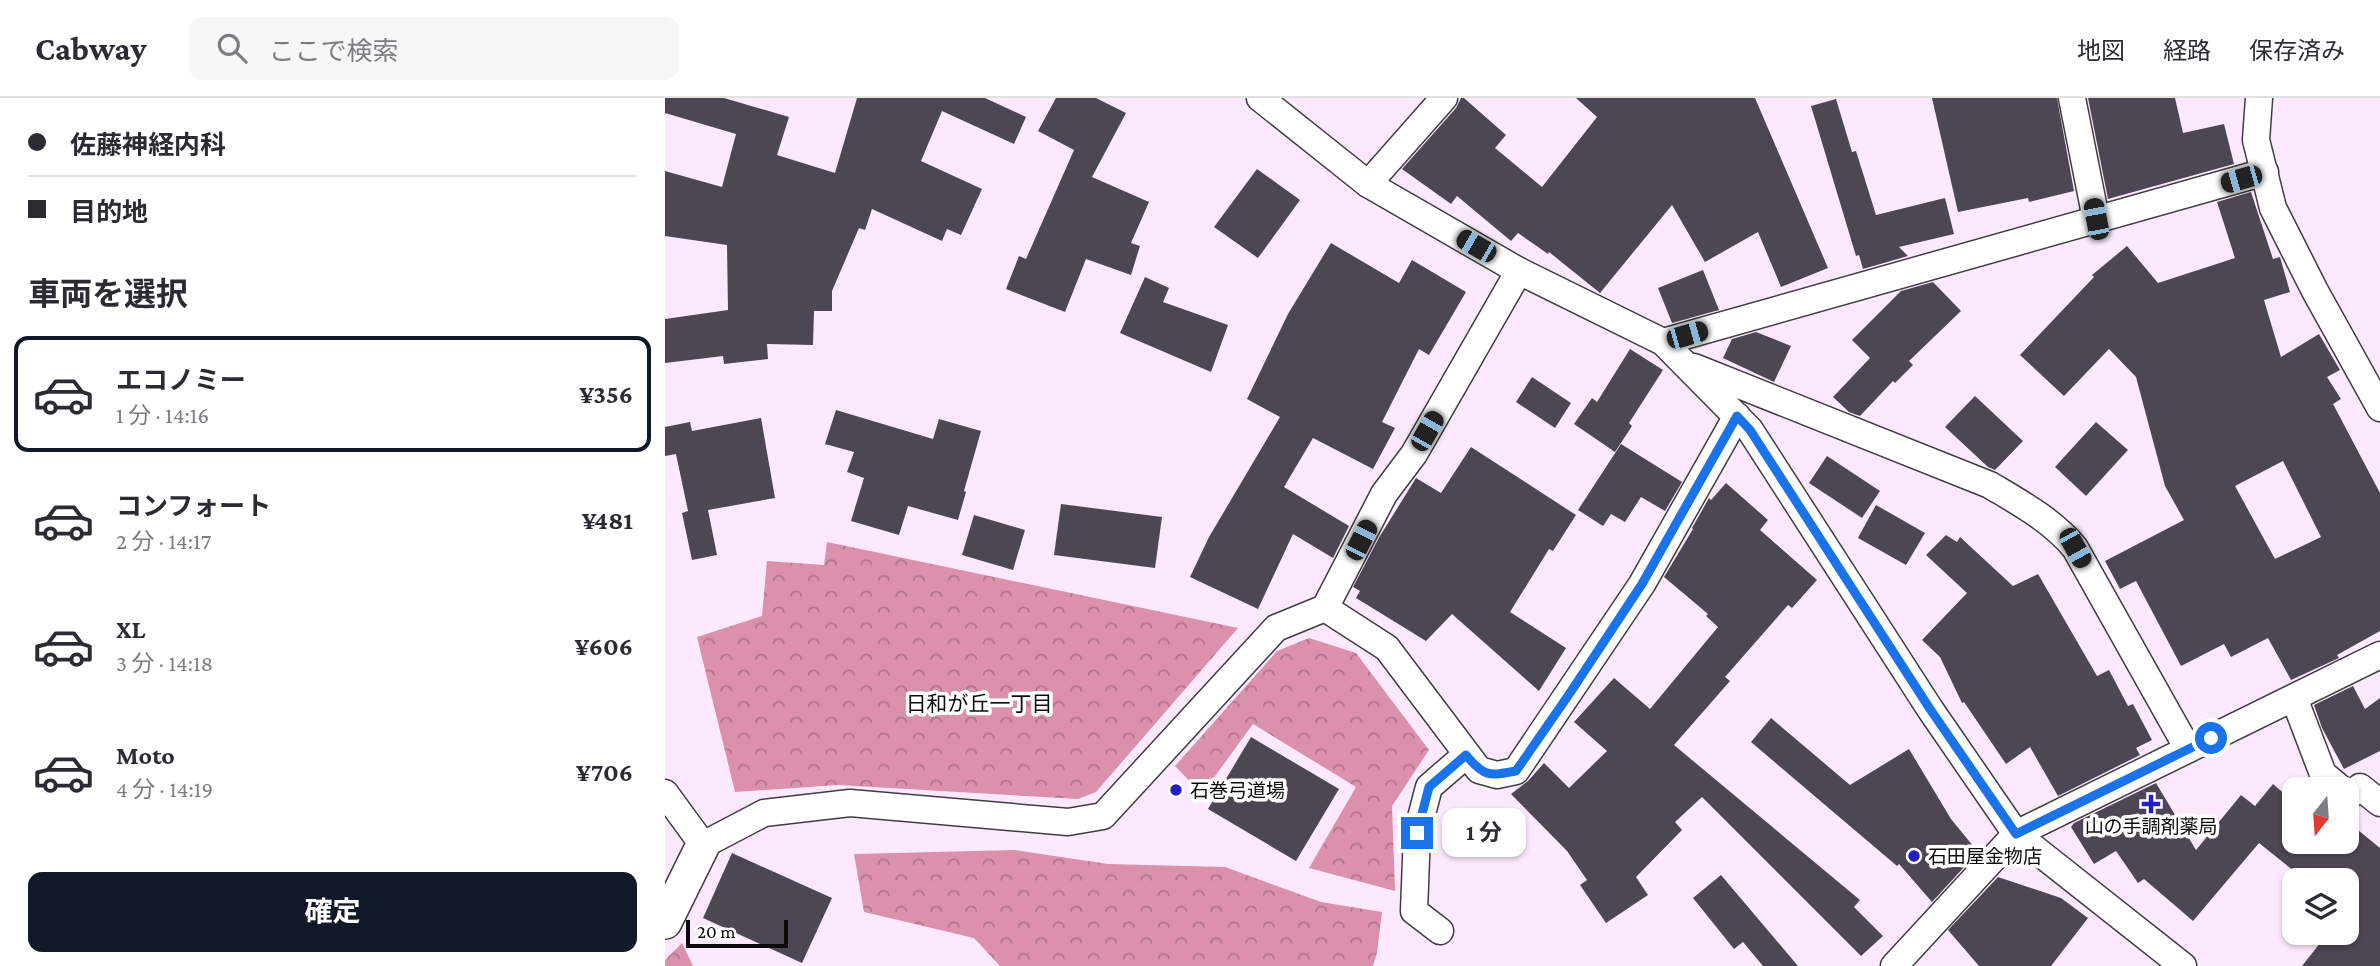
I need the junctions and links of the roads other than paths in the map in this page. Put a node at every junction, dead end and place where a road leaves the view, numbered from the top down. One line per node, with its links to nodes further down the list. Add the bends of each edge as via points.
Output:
1 (1260, 98): 6 (street)
2 (1444, 98): 6 (street)
3 (2072, 98): 7 (street)
4 (2259, 98): 5 (street, via 2256,140)
5 (2265, 172): 7 (street); 11 (street, via 2273,208)
6 (1368, 184): 8 (street)
7 (2096, 219): 9 (street)
8 (1519, 271): 9 (street); 13 (street, via 1414,454 1384,494)
9 (1663, 342): 10 (street)
10 (1686, 364): 12 (street); 16 (street, via 1990,485 2063,533)
11 (2380, 408)
12 (1737, 416): 17 (street, via 1642,584 1516,771 1497,775 1479,771); 22 (street)
13 (1325, 608): 17 (street, via 1387,648); 23 (street, via 1276,628 1103,816 1068,822 850,803 764,813)
14 (2380, 656): 15 (street)
15 (2294, 698): 16 (street); 18 (street)
16 (2188, 750): 22 (street)
17 (1466, 755): 25 (street, via 1429,787 1417,833 1414,911)
18 (2327, 777)
19 (2359, 788): 21 (street)
20 (665, 793): 23 (street)
21 (2380, 803)
22 (2016, 834): 26 (street); 27 (street)
23 (703, 845): 24 (street)
24 (665, 922)
25 (1440, 931)
26 (1894, 966)
27 (2183, 966)

